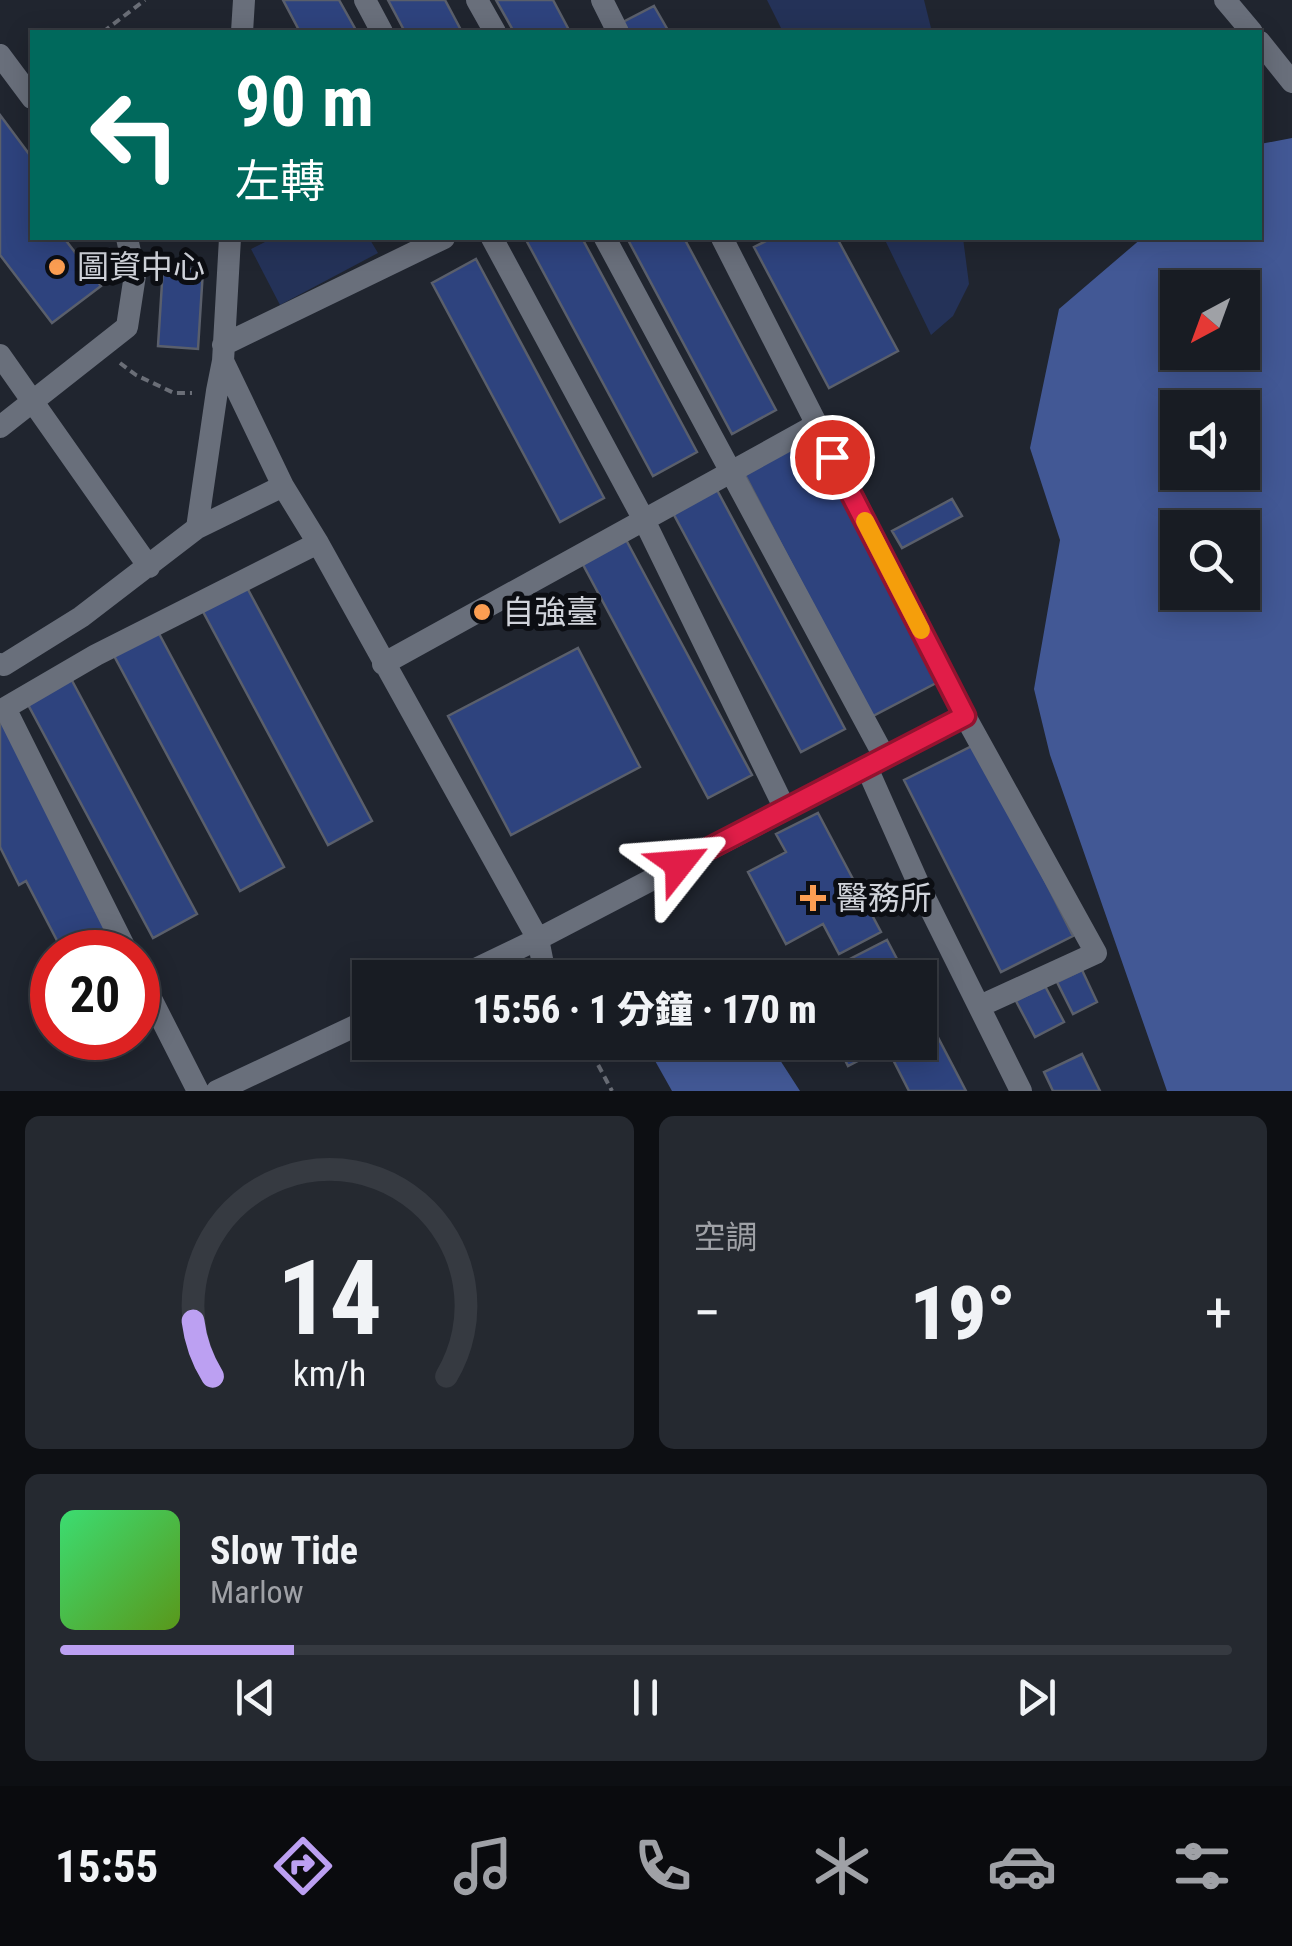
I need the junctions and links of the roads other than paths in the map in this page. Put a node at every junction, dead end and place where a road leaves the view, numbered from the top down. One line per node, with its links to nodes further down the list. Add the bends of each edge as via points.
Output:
1 (365, 0): 5 (lane)
2 (477, 0): 6 (lane)
3 (602, 0): 7 (lane)
4 (1225, 0): 8 (lane)
5 (381, 30)
6 (493, 30)
7 (617, 30)
8 (1250, 30)
9 (1262, 44): 11 (lane)
10 (0, 55): 12 (lane)
11 (1292, 82)
12 (30, 95)
13 (126, 240): 21 (lane, via 135,275 127,328)
14 (230, 240): 19 (lane)
15 (440, 240): 19 (lane)
16 (493, 240): 26 (lane)
17 (607, 240): 24 (lane)
18 (723, 240): 22 (lane)
19 (223, 353): 25 (lane); 27 (lane)
20 (0, 355): 21 (lane)
21 (33, 402): 23 (lane); 29 (lane)
22 (816, 425): 24 (lane); 32 (lane)
23 (0, 427)
24 (731, 472): 26 (lane); 33 (lane)
25 (283, 486): 27 (lane); 28 (lane)
26 (644, 520): 31 (lane); 34 (lane)
27 (197, 528): 29 (lane)
28 (318, 543): 31 (lane); 35 (lane, via 5,708)
29 (149, 567): 30 (lane)
30 (2, 663)
31 (383, 664): 36 (lane)
32 (965, 716): 33 (lane); 39 (lane, via 1096,953)
33 (876, 763): 34 (lane); 39 (lane, via 923,894)
34 (785, 809): 36 (lane)
35 (116, 930)
36 (538, 939): 37 (lane); 38 (lane)
37 (494, 960)
38 (543, 960)
39 (980, 1006): 44 (lane)
40 (160, 1016): 42 (lane)
41 (352, 1027): 43 (lane)
42 (198, 1091)
43 (217, 1091)
44 (1021, 1091)

